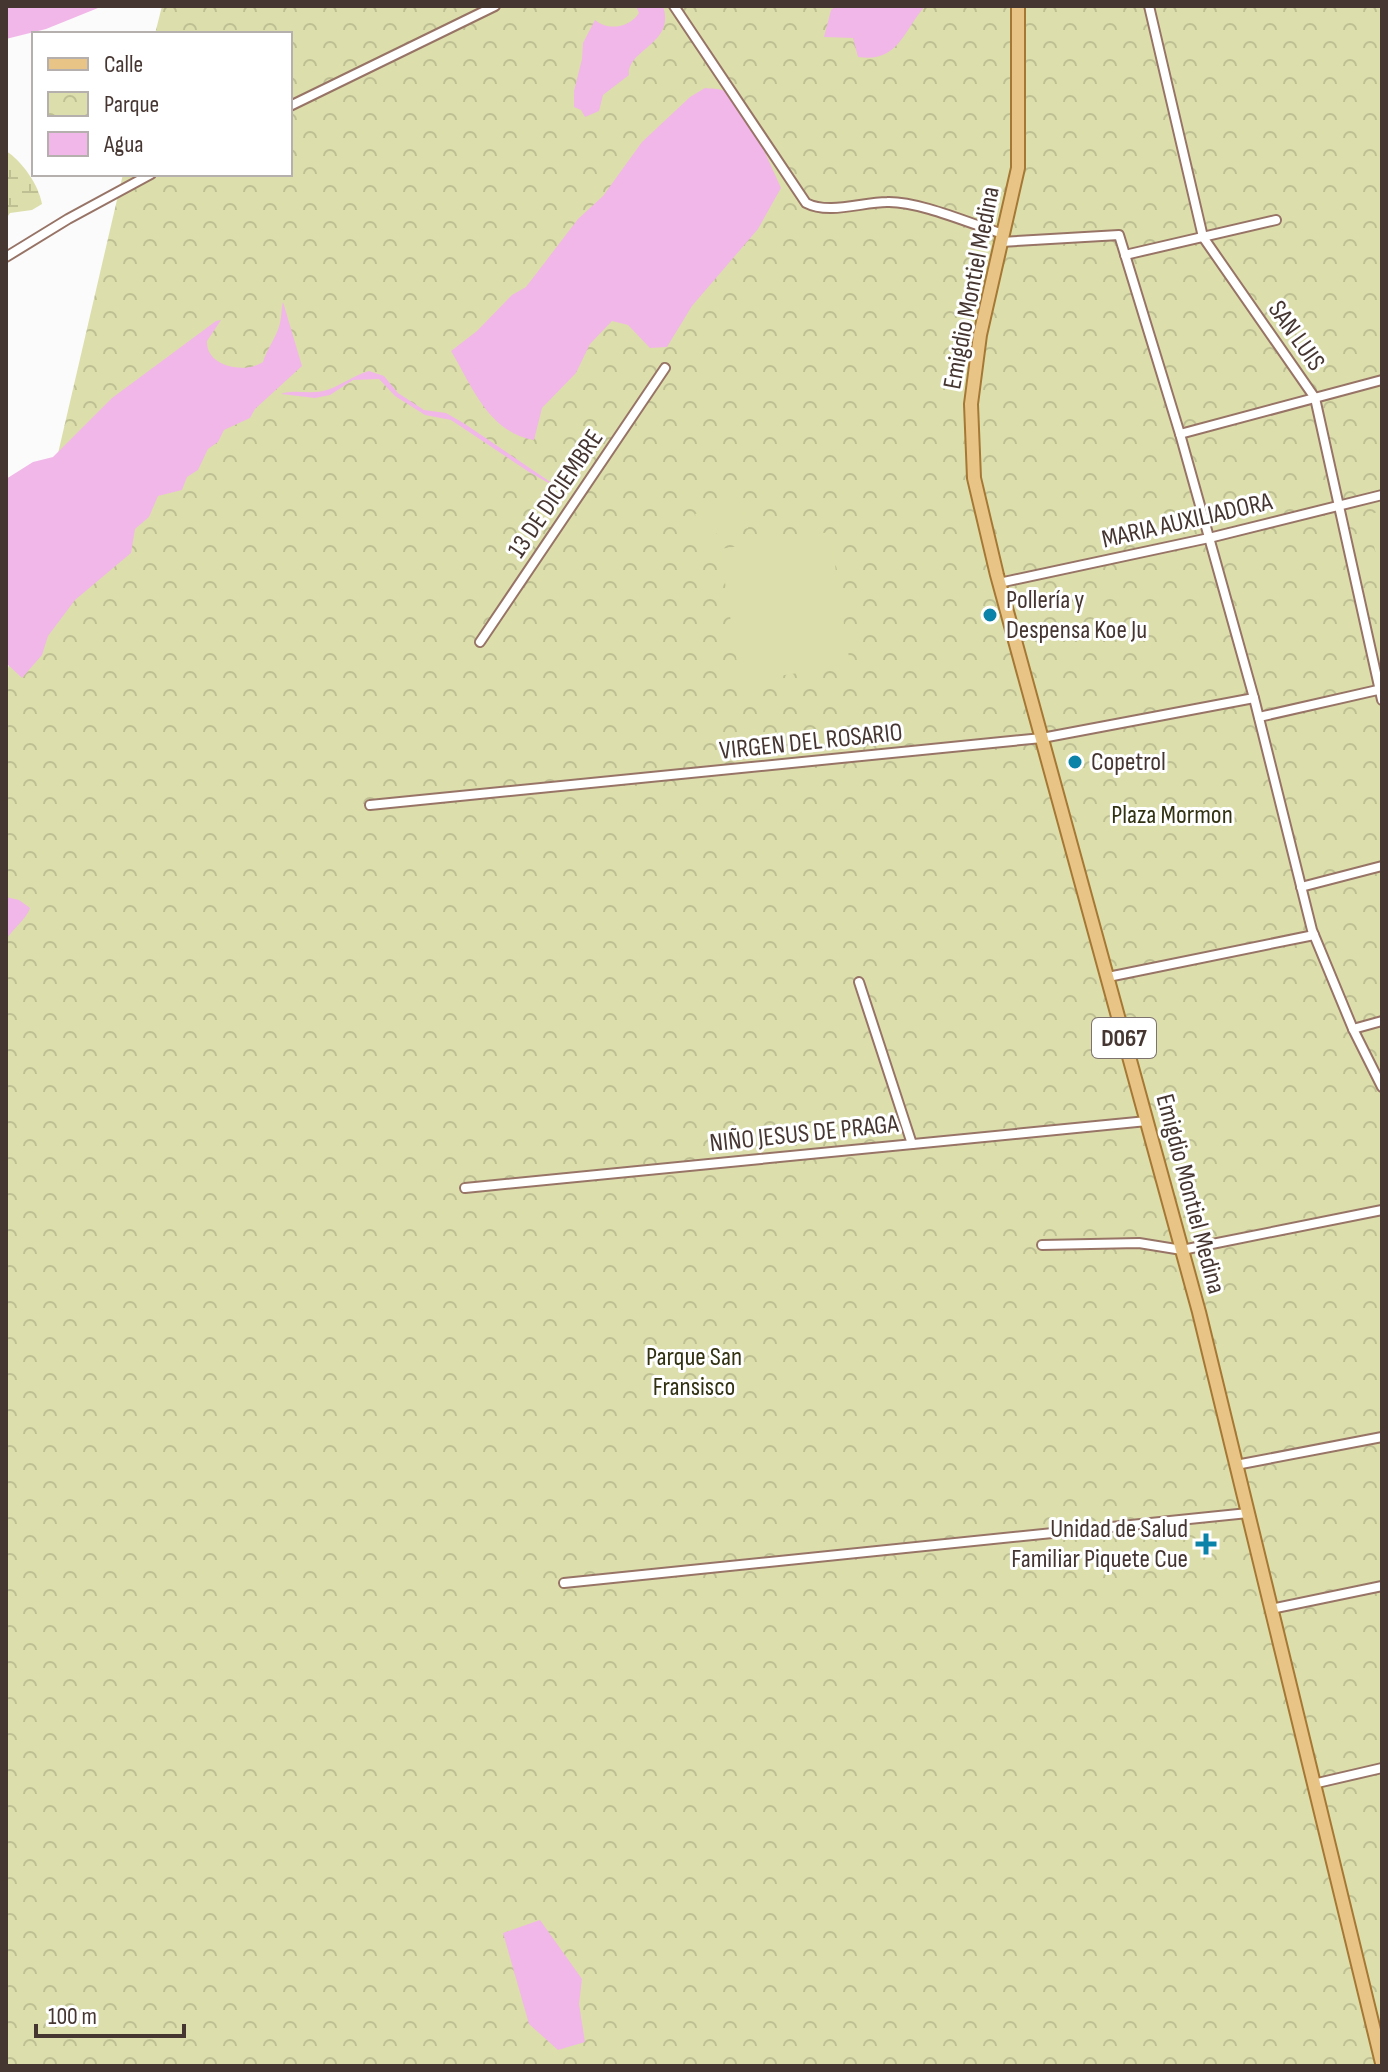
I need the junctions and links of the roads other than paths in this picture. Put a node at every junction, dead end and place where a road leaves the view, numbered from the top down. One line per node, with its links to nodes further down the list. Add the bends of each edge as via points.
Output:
1 (495, 6): 5 (street)
2 (674, 6): 9 (street, via 806,203 823,208 907,204)
3 (1018, 6): 9 (main road, Emigdio Montiel Medina / D067, via 1018,168)
4 (1149, 6): 8 (street, SAN LUIS)
5 (292, 105)
6 (147, 176): 11 (street)
7 (1276, 220): 8 (street)
8 (1203, 237): 10 (street); 14 (street, SAN LUIS)
9 (1002, 238): 10 (street, via 1119,235); 19 (main road, Emigdio Montiel Medina / D067, via 974,361 971,421 974,478)
10 (1129, 254): 15 (street)
11 (6, 257)
12 (665, 368): 20 (street, 13 DE DICIEMBRE)
13 (1382, 380): 14 (street)
14 (1315, 398): 15 (street); 17 (street, SAN LUIS)
15 (1180, 434): 18 (street)
16 (1382, 495): 17 (street, MARIA AUXILIADORA)
17 (1340, 506): 18 (street, MARIA AUXILIADORA); 21 (street, SAN LUIS)
18 (1209, 538): 19 (street, MARIA AUXILIADORA); 22 (street)
19 (999, 583): 25 (main road, Emigdio Montiel Medina / D067)
20 (480, 642)
21 (1381, 689): 23 (street, SAN LUIS); 24 (street)
22 (1254, 698): 24 (street); 25 (street, VIRGEN DEL ROSARIO)
23 (1382, 700)
24 (1259, 717): 28 (street)
25 (1042, 738): 26 (street, VIRGEN DEL ROSARIO); 30 (main road, Emigdio Montiel Medina / D067)
26 (370, 805)
27 (1382, 866): 28 (street)
28 (1301, 887): 29 (street)
29 (1314, 935): 30 (street); 33 (street)
30 (1108, 977): 35 (main road, Emigdio Montiel Medina / D067)
31 (859, 982): 36 (street)
32 (1382, 1021): 33 (street)
33 (1353, 1029): 34 (street)
34 (1382, 1087)
35 (1147, 1121): 36 (street, NIÑO JESUS DE PRAGA); 40 (main road, Emigdio Montiel Medina / D067)
36 (912, 1144): 37 (street, NIÑO JESUS DE PRAGA)
37 (465, 1188)
38 (1382, 1210): 40 (street)
39 (1042, 1245): 40 (street, via 1139,1243)
40 (1182, 1250): 42 (main road, Emigdio Montiel Medina / D067)
41 (1382, 1437): 42 (street)
42 (1236, 1465): 43 (main road, Emigdio Montiel Medina / D067)
43 (1248, 1513): 44 (street); 46 (main road, Emigdio Montiel Medina / D067)
44 (564, 1583)
45 (1382, 1586): 46 (street)
46 (1271, 1609): 48 (main road, Emigdio Montiel Medina / D067)
47 (1382, 1768): 48 (street)
48 (1313, 1784): 49 (main road, Emigdio Montiel Medina / D067)
49 (1382, 2063)

